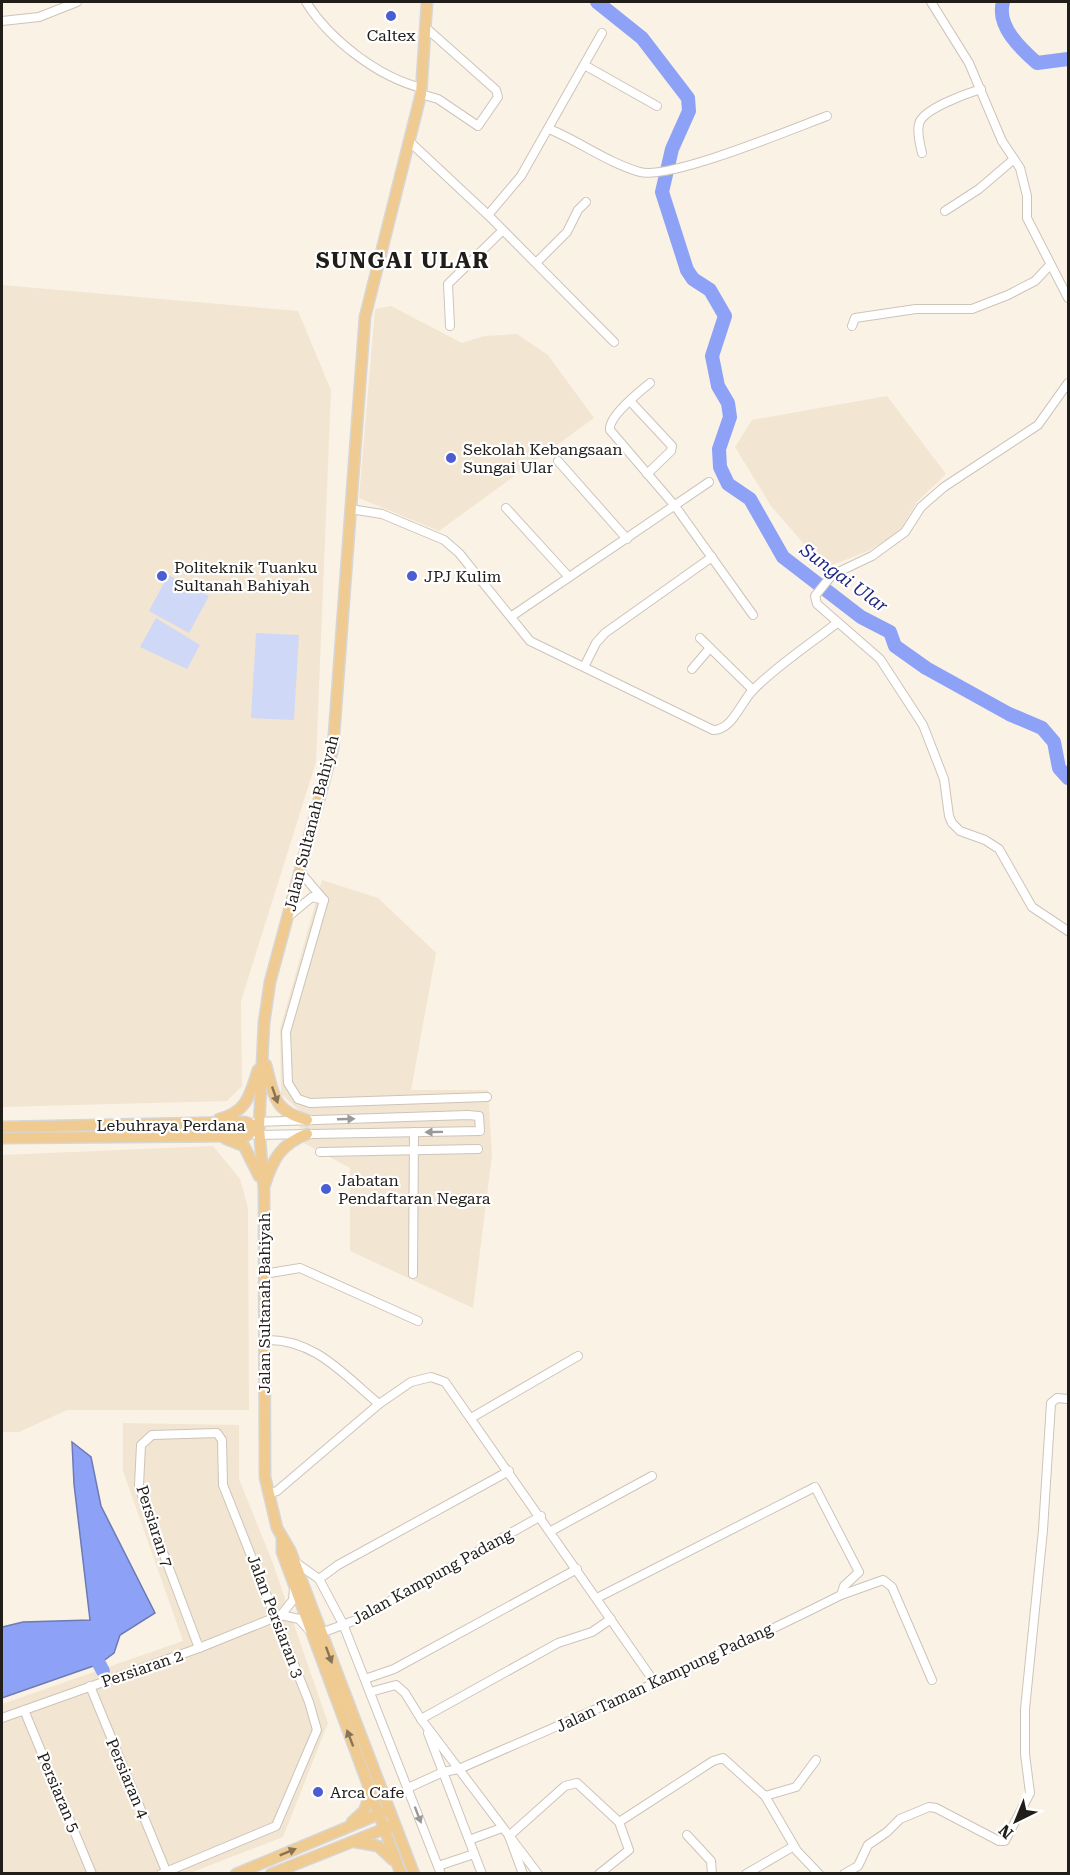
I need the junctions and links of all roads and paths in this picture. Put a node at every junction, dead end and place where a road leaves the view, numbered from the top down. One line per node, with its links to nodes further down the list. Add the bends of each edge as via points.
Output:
1 (77, 2): 5 (street, via 39,17)
2 (306, 2): 10 (street, via 327,28 373,67)
3 (427, 2): 6 (main road, Jalan Sultanah Bahiyah)
4 (931, 2): 9 (street)
5 (2, 21)
6 (425, 27): 10 (main road, Jalan Sultanah Bahiyah); 10 (street, via 496,90 498,97 478,126)
7 (602, 33): 8 (street)
8 (586, 66): 11 (street); 13 (street, via 568,90)
9 (981, 89): 15 (street, via 944,103 921,119 918,125); 16 (street, via 1002,141)
10 (421, 91): 14 (main road, Jalan Sultanah Bahiyah)
11 (657, 106)
12 (827, 116): 13 (street, via 653,174 630,168)
13 (549, 129): 19 (street, via 521,176)
14 (410, 141): 19 (street); 34 (main road, Jalan Sultanah Bahiyah, via 365,316)
15 (922, 153)
16 (1014, 159): 18 (street, via 979,189); 22 (street, via 1027,196 1027,218)
17 (586, 202): 21 (street, via 567,232)
18 (945, 210)
19 (488, 215): 20 (street)
20 (502, 231): 21 (street); 24 (street, via 448,284)
21 (536, 263): 26 (street)
22 (1050, 265): 23 (street); 25 (street, via 1035,281 972,309 916,309 855,318)
23 (1068, 298)
24 (450, 326)
25 (852, 326)
26 (614, 342)
27 (650, 383): 29 (street)
28 (1068, 383): 41 (street, via 1038,425 944,487 921,507 905,532 882,550 826,580 817,592 818,604)
29 (630, 401): 31 (street, via 609,425 610,430); 31 (street, via 672,446)
30 (558, 461): 36 (street)
31 (647, 474): 33 (street)
32 (709, 482): 33 (street)
33 (675, 506): 36 (street); 37 (street)
34 (350, 508): 40 (street, via 382,514 444,540); 47 (main road, Jalan Sultanah Bahiyah, via 333,748)
35 (506, 508): 38 (street)
36 (627, 539): 38 (street)
37 (712, 557): 39 (street); 44 (street, via 605,633)
38 (569, 577): 40 (street)
39 (753, 615)
40 (512, 616): 44 (street, via 530,641)
41 (837, 622): 46 (street); 50 (street, via 880,659 923,725 944,779 952,823 960,831 999,849 1032,908)
42 (700, 638): 43 (street)
43 (710, 648): 45 (street); 46 (street)
44 (584, 667): 46 (street, via 713,730 728,724)
45 (692, 669)
46 (753, 690)
47 (301, 873): 48 (street); 49 (main road, Jalan Sultanah Bahiyah)
48 (324, 900): 49 (street, via 312,897); 53 (street, via 286,1032 288,1083 292,1092 310,1103)
49 (289, 916): 51 (main road, Jalan Sultanah Bahiyah, via 270,982)
50 (1068, 931)
51 (264, 1053): 55 (main road, one-way to 55, via 280,1107); 58 (main road, Jalan Sultanah Bahiyah); 59 (main road, via 244,1107)
52 (487, 1097): 53 (street)
53 (469, 1099): 54 (street)
54 (468, 1115): 55 (street, one-way to 54); 60 (street, one-way to 60, via 479,1116 480,1131)
55 (307, 1120): 58 (street)
56 (79, 1125): 57 (main road, Lebuhraya Perdana); 59 (main road, Lebuhraya Perdana); 62 (main road); 63 (main road)
57 (2, 1127)
58 (259, 1128): 59 (main road, Lebuhraya Perdana, via 245,1122); 59 (main road, Lebuhraya Perdana, via 246,1136); 61 (street); 68 (main road, Jalan Sultanah Bahiyah)
59 (195, 1130): 62 (main road, Lebuhraya Perdana); 68 (main road, via 244,1146)
60 (414, 1132): 61 (street); 66 (street)
61 (307, 1134): 68 (main road, via 291,1140 277,1155)
62 (176, 1135): 63 (main road, Lebuhraya Perdana)
63 (37, 1137): 64 (main road, Lebuhraya Perdana)
64 (2, 1138)
65 (478, 1149): 66 (street)
66 (414, 1150): 67 (street); 70 (street)
67 (320, 1152)
68 (264, 1190): 69 (main road, Jalan Sultanah Bahiyah)
69 (264, 1274): 71 (street, via 300,1268); 72 (main road, Jalan Sultanah Bahiyah)
70 (413, 1274)
71 (418, 1320)
72 (265, 1340): 75 (street, via 281,1339 313,1349); 80 (main road, Jalan Sultanah Bahiyah)
73 (578, 1356): 76 (street)
74 (1068, 1398): 135 (street, via 1057,1398 1051,1403 1043,1530 1029,1650 1024,1734 1030,1793 1024,1808 1002,1842 929,1807 900,1819 868,1845 858,1866)
75 (379, 1404): 76 (street, via 411,1382 431,1377 445,1382); 80 (street, via 277,1491)
76 (471, 1418): 78 (street)
77 (182, 1433): 90 (street, Jalan Persiaran 3, via 217,1433 222,1440 223,1485); 95 (street, Persiaran 7, via 144,1439 140,1485)
78 (509, 1471): 81 (street); 86 (street)
79 (652, 1476): 82 (street)
80 (268, 1494): 83 (main road, Jalan Sultanah Bahiyah)
81 (541, 1516): 82 (street); 92 (street, Jalan Kampung Padang)
82 (551, 1531): 85 (street)
83 (282, 1540): 84 (main road, Jalan Sultanah Bahiyah); 87 (main road, Jalan Sultanah Bahiyah)
84 (295, 1562): 86 (street); 94 (main road, Jalan Sultanah Bahiyah)
85 (577, 1569): 89 (street); 96 (street, via 394,1669)
86 (319, 1579): 92 (street)
87 (294, 1587): 90 (street, via 292,1600); 93 (main road, Jalan Sultanah Bahiyah)
88 (841, 1595): 89 (street, Jalan Taman Kampung Padang, via 841,1590 859,1572 815,1487); 97 (street, via 883,1580 892,1587); 98 (street, Jalan Taman Kampung Padang)
89 (597, 1598): 91 (street)
90 (279, 1617): 93 (street, via 299,1619); 95 (street, Persiaran 2); 123 (street, Jalan Persiaran 3, via 317,1730 276,1826)
91 (611, 1619): 98 (street); 103 (street, via 592,1632 558,1643)
92 (343, 1624): 94 (street, Jalan Kampung Padang); 96 (street)
93 (309, 1630): 108 (main road, Jalan Sultanah Bahiyah, one-way to 93)
94 (321, 1633): 110 (main road, Jalan Sultanah Bahiyah, one-way to 110)
95 (199, 1648): 99 (street, Persiaran 2)
96 (365, 1679): 100 (street)
97 (932, 1680)
98 (655, 1683): 105 (street, Jalan Taman Kampung Padang)
99 (90, 1686): 101 (street, Persiaran 2); 123 (street, Persiaran 4)
100 (370, 1692): 103 (street, via 396,1685); 107 (street)
101 (24, 1710): 102 (street, Persiaran 2); 124 (street, Persiaran 5)
102 (2, 1718)
103 (422, 1721): 105 (street); 106 (street)
104 (816, 1760): 109 (street, via 796,1787)
105 (459, 1769): 106 (street, Jalan Taman Kampung Padang); 113 (street)
106 (443, 1772): 107 (street, Jalan Taman Kampung Padang); 117 (street)
107 (408, 1788): 122 (street, one-way to 122)
108 (371, 1793): 110 (main road, Jalan Sultanah Bahiyah); 114 (main road, via 364,1811)
109 (765, 1796): 111 (street, via 723,1758); 119 (street)
110 (384, 1812): 112 (main road, Jalan Sultanah Bahiyah); 114 (main road)
111 (619, 1822): 116 (street, via 574,1783 565,1786); 131 (street, via 629,1850)
112 (390, 1827): 118 (main road); 121 (main road, Jalan Sultanah Bahiyah); 127 (main road, Jalan Sultanah Bahiyah)
113 (502, 1828): 116 (street); 117 (street)
114 (341, 1830): 125 (main road, one-way to 114)
115 (687, 1835): 132 (street, via 711,1861)
116 (509, 1836): 129 (street); 130 (street)
117 (469, 1840): 120 (street)
118 (346, 1843): 121 (main road, via 378,1846); 126 (main road)
119 (794, 1846): 133 (street); 134 (street)
120 (474, 1854): 122 (street); 128 (street)
121 (400, 1869)
122 (440, 1870)
123 (164, 1872)
124 (92, 1874)
125 (236, 1874)
126 (272, 1874)
127 (414, 1874)
128 (482, 1874)
129 (523, 1874)
130 (538, 1874)
131 (599, 1874)
132 (712, 1874)
133 (746, 1874)
134 (819, 1874)
135 (844, 1874)

